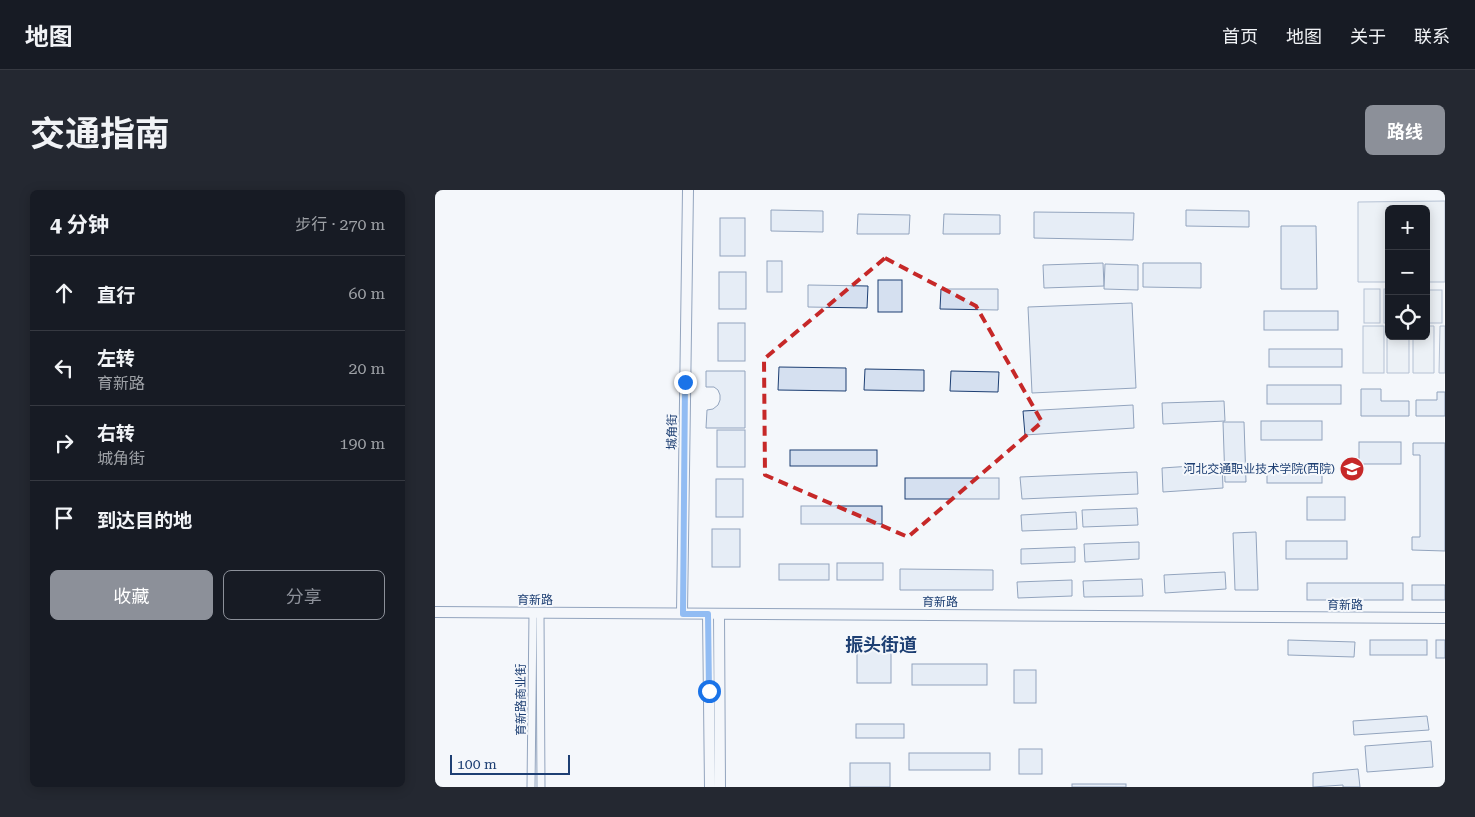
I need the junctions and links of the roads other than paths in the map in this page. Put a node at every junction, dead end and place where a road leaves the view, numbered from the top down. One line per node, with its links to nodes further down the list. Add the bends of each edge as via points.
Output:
1 (688, 190): 4 (street, 城角街)
2 (435, 612): 3 (street, 育新路)
3 (536, 613): 4 (street, 育新路); 7 (street, 育新路商业街); 8 (street, 育新路商业街)
4 (683, 614): 5 (street, 育新路)
5 (714, 614): 6 (street, 育新路); 9 (street); 10 (street)
6 (1445, 618)
7 (531, 787)
8 (541, 787)
9 (709, 787)
10 (720, 787)

